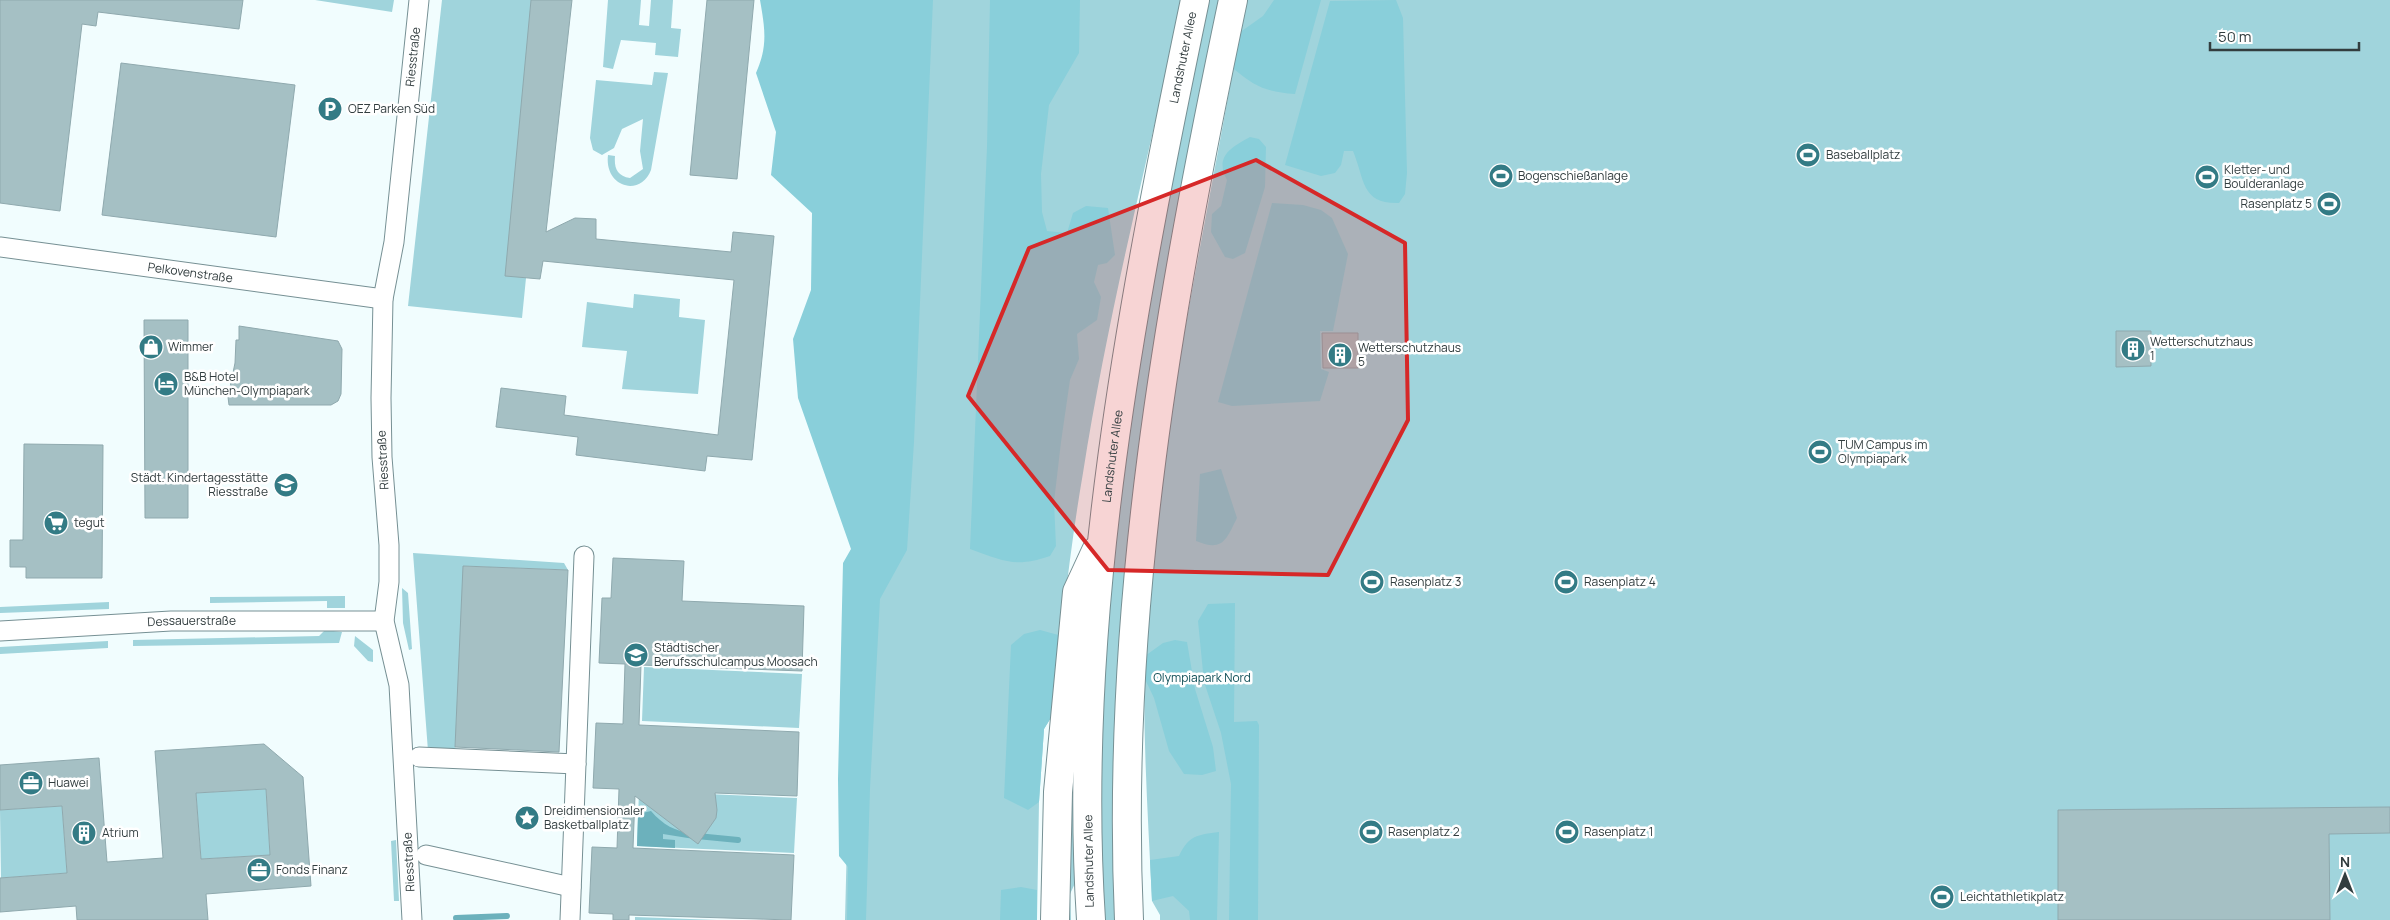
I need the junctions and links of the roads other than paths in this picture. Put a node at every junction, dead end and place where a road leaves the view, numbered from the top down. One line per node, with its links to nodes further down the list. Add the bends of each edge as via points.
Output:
1 (419, 0): 5 (street, Riesstraße, via 394,237)
2 (1195, 0): 6 (highway, Landshuter Allee, via 1147,236)
3 (1233, 0): 18 (highway, via 1184,243 1145,494 1128,705)
4 (0, 247): 5 (street, Pelkovenstraße)
5 (383, 300): 8 (street, Riesstraße, via 382,457 390,564)
6 (1105, 531): 16 (highway, via 1077,592 1059,782); 17 (highway, Landshuter Allee, via 1090,706)
7 (584, 556): 11 (street)
8 (384, 620): 9 (street, Dessauerstraße, via 171,622); 14 (street, Riesstraße, via 397,671)
9 (0, 631)
10 (419, 757): 11 (street)
11 (576, 764): 13 (street)
12 (426, 855): 13 (street)
13 (571, 886): 15 (street)
14 (412, 920)
15 (570, 920)
16 (1055, 920)
17 (1091, 920)
18 (1129, 920)

